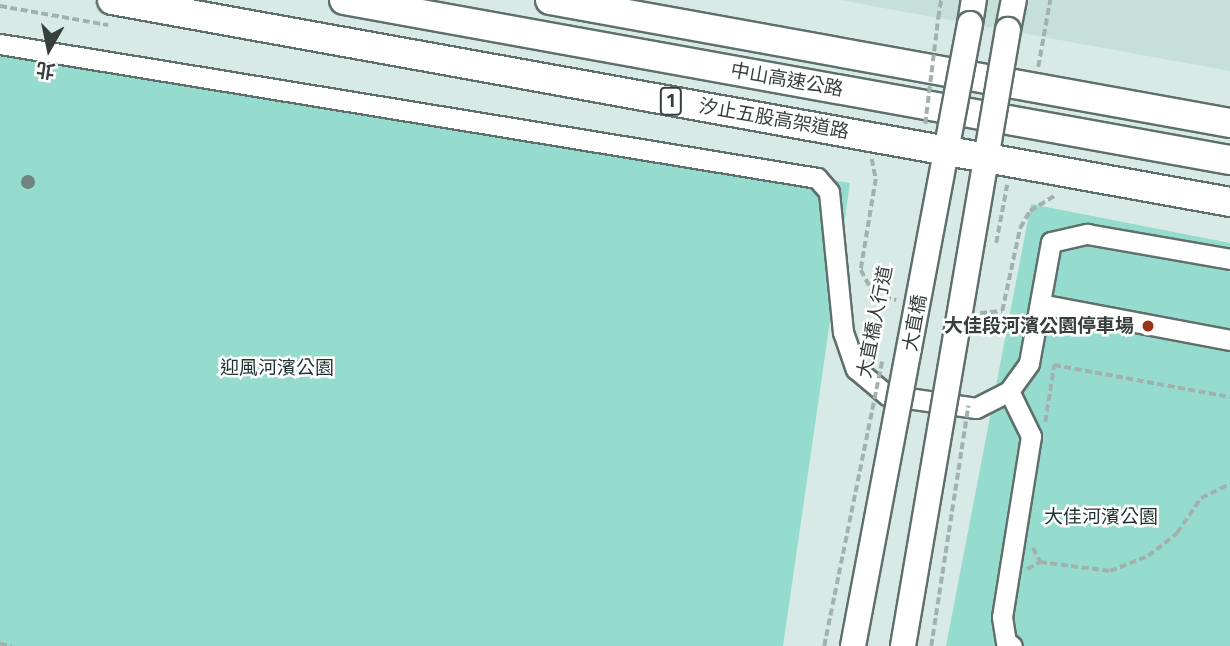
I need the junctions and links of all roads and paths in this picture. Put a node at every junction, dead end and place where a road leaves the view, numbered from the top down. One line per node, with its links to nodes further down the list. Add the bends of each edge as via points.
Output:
1 (112, 0): 14 (highway, 汐止五股高架道路 / 1, bridge)
2 (344, 0): 12 (highway, 中山高速公路 / 1, bridge)
3 (550, 0): 10 (highway, 中山高速公路, bridge)
4 (941, 0): 11 (path, bridge)
5 (1014, 0): 34 (main road, 大直橋, bridge)
6 (1049, 0): 8 (path)
7 (972, 12): 33 (main road, 大直橋, bridge)
8 (1043, 36)
9 (0, 44): 24 (lane, via 817,178 829,192 843,332 856,369 887,395 976,408)
10 (1230, 123)
11 (924, 127)
12 (1230, 160)
13 (1008, 180): 15 (path)
14 (1230, 202)
15 (993, 257)
16 (1230, 260): 18 (lane, via 1087,234 1051,242)
17 (896, 291): 19 (path, 大直橋人行道)
18 (1040, 304): 22 (lane); 24 (lane, via 1029,363)
19 (893, 305)
20 (984, 308): 21 (path)
21 (982, 321)
22 (1230, 340)
23 (883, 359): 32 (path, 大直橋人行道, bridge)
24 (1009, 391): 29 (lane, via 1031,436)
25 (1230, 397): 27 (path, via 1054,365)
26 (969, 401): 35 (path, bridge)
27 (1043, 434)
28 (1230, 484): 29 (path, via 1201,498 1177,533 1148,556 1110,571 1040,562 1035,548)
29 (1014, 542): 36 (lane, via 1002,617 1006,642)
30 (0, 643): 31 (path)
31 (12, 646)
32 (824, 646)
33 (853, 646)
34 (903, 646)
35 (932, 646)
36 (1012, 646)

